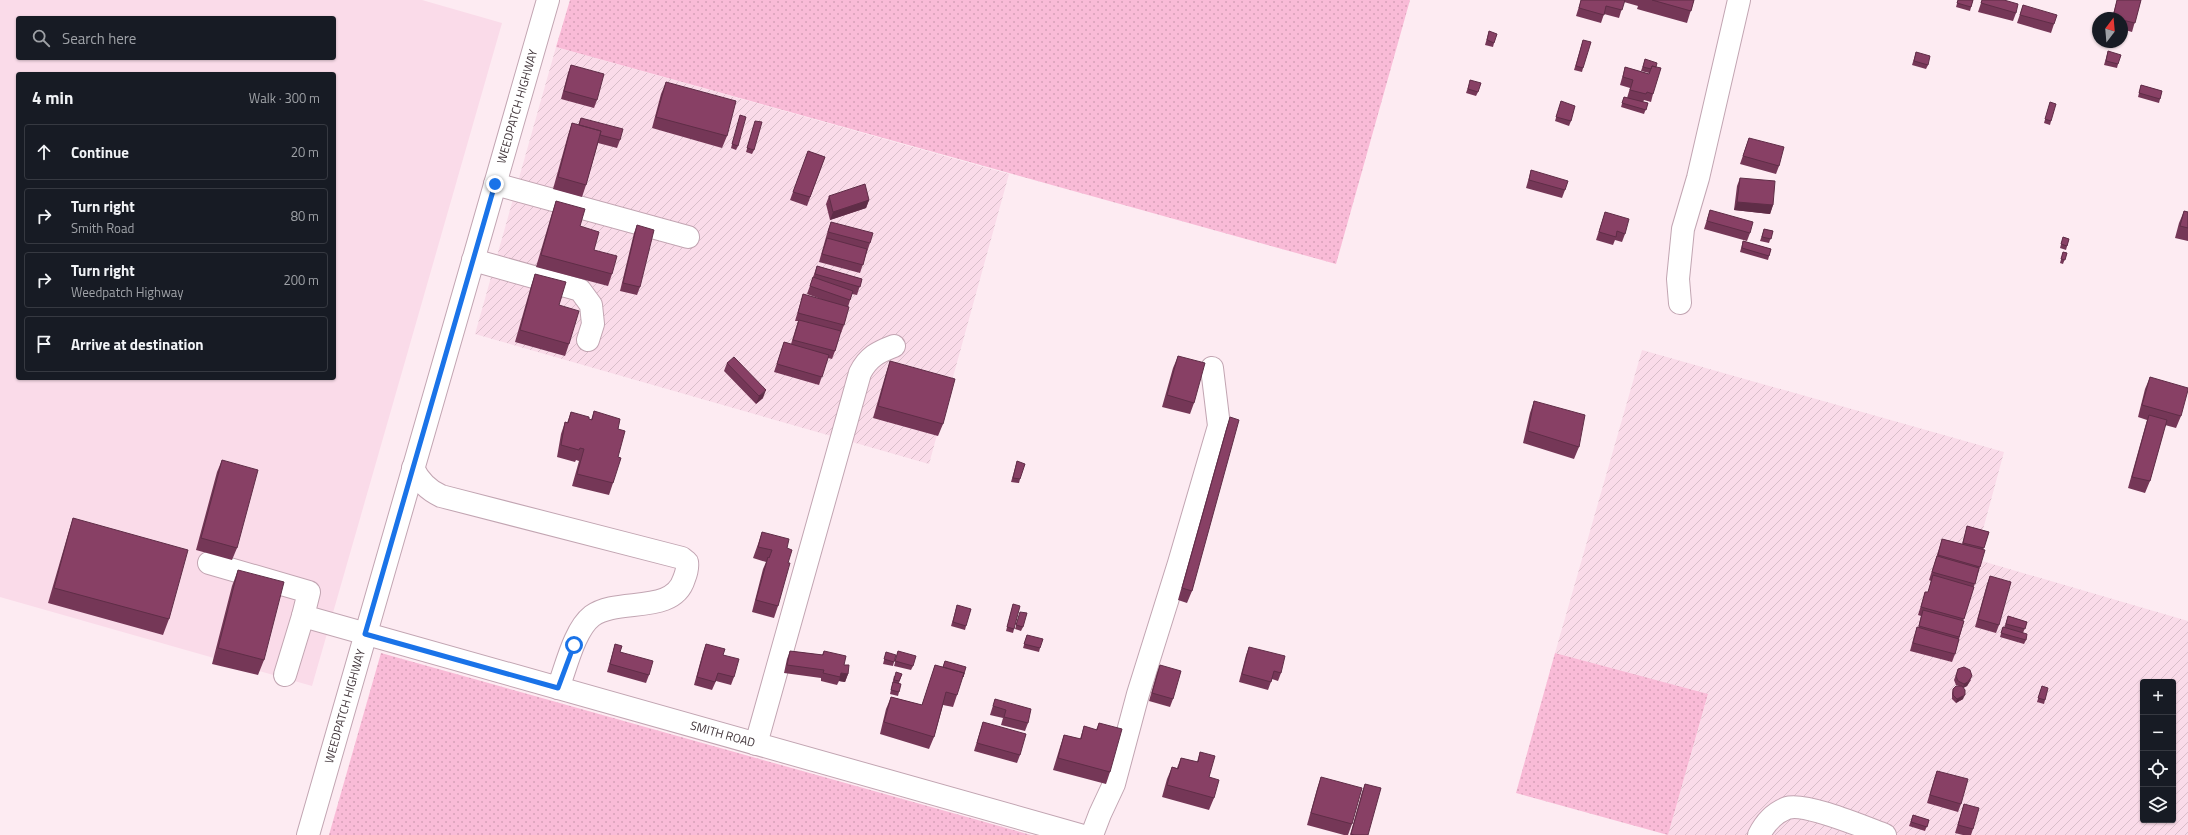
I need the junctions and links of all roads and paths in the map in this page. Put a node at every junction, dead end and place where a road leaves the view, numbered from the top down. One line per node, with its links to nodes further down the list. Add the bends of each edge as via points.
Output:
1 (548, 0): 3 (main road, WEEDPATCH HIGHWAY)
2 (1739, 0): 6 (main road, via 1698,178 1683,229 1678,279)
3 (495, 184): 4 (main road); 5 (main road, WEEDPATCH HIGHWAY)
4 (688, 237)
5 (473, 260): 7 (main road, via 580,290 591,305 593,324); 10 (main road, WEEDPATCH HIGHWAY)
6 (1680, 303)
7 (588, 340)
8 (894, 346): 16 (main road, via 868,360 860,373)
9 (1212, 368): 19 (main road, via 1219,426 1138,694 1114,784)
10 (413, 468): 13 (main road, WEEDPATCH HIGHWAY); 15 (main road, via 425,486 441,496 682,558 687,562 682,585 667,599 630,604 592,616 580,630)
11 (209, 563): 12 (main road, via 309,592)
12 (303, 616): 13 (main road, SMITH ROAD); 14 (main road)
13 (365, 634): 15 (main road, SMITH ROAD); 17 (main road, WEEDPATCH HIGHWAY)
14 (285, 675)
15 (558, 688): 16 (main road, SMITH ROAD)
16 (756, 744): 18 (main road, SMITH ROAD)
17 (308, 835)
18 (1080, 835)
19 (1092, 835)
20 (1759, 835): 21 (main road, via 1766,822 1788,808 1818,810)
21 (1885, 835)

